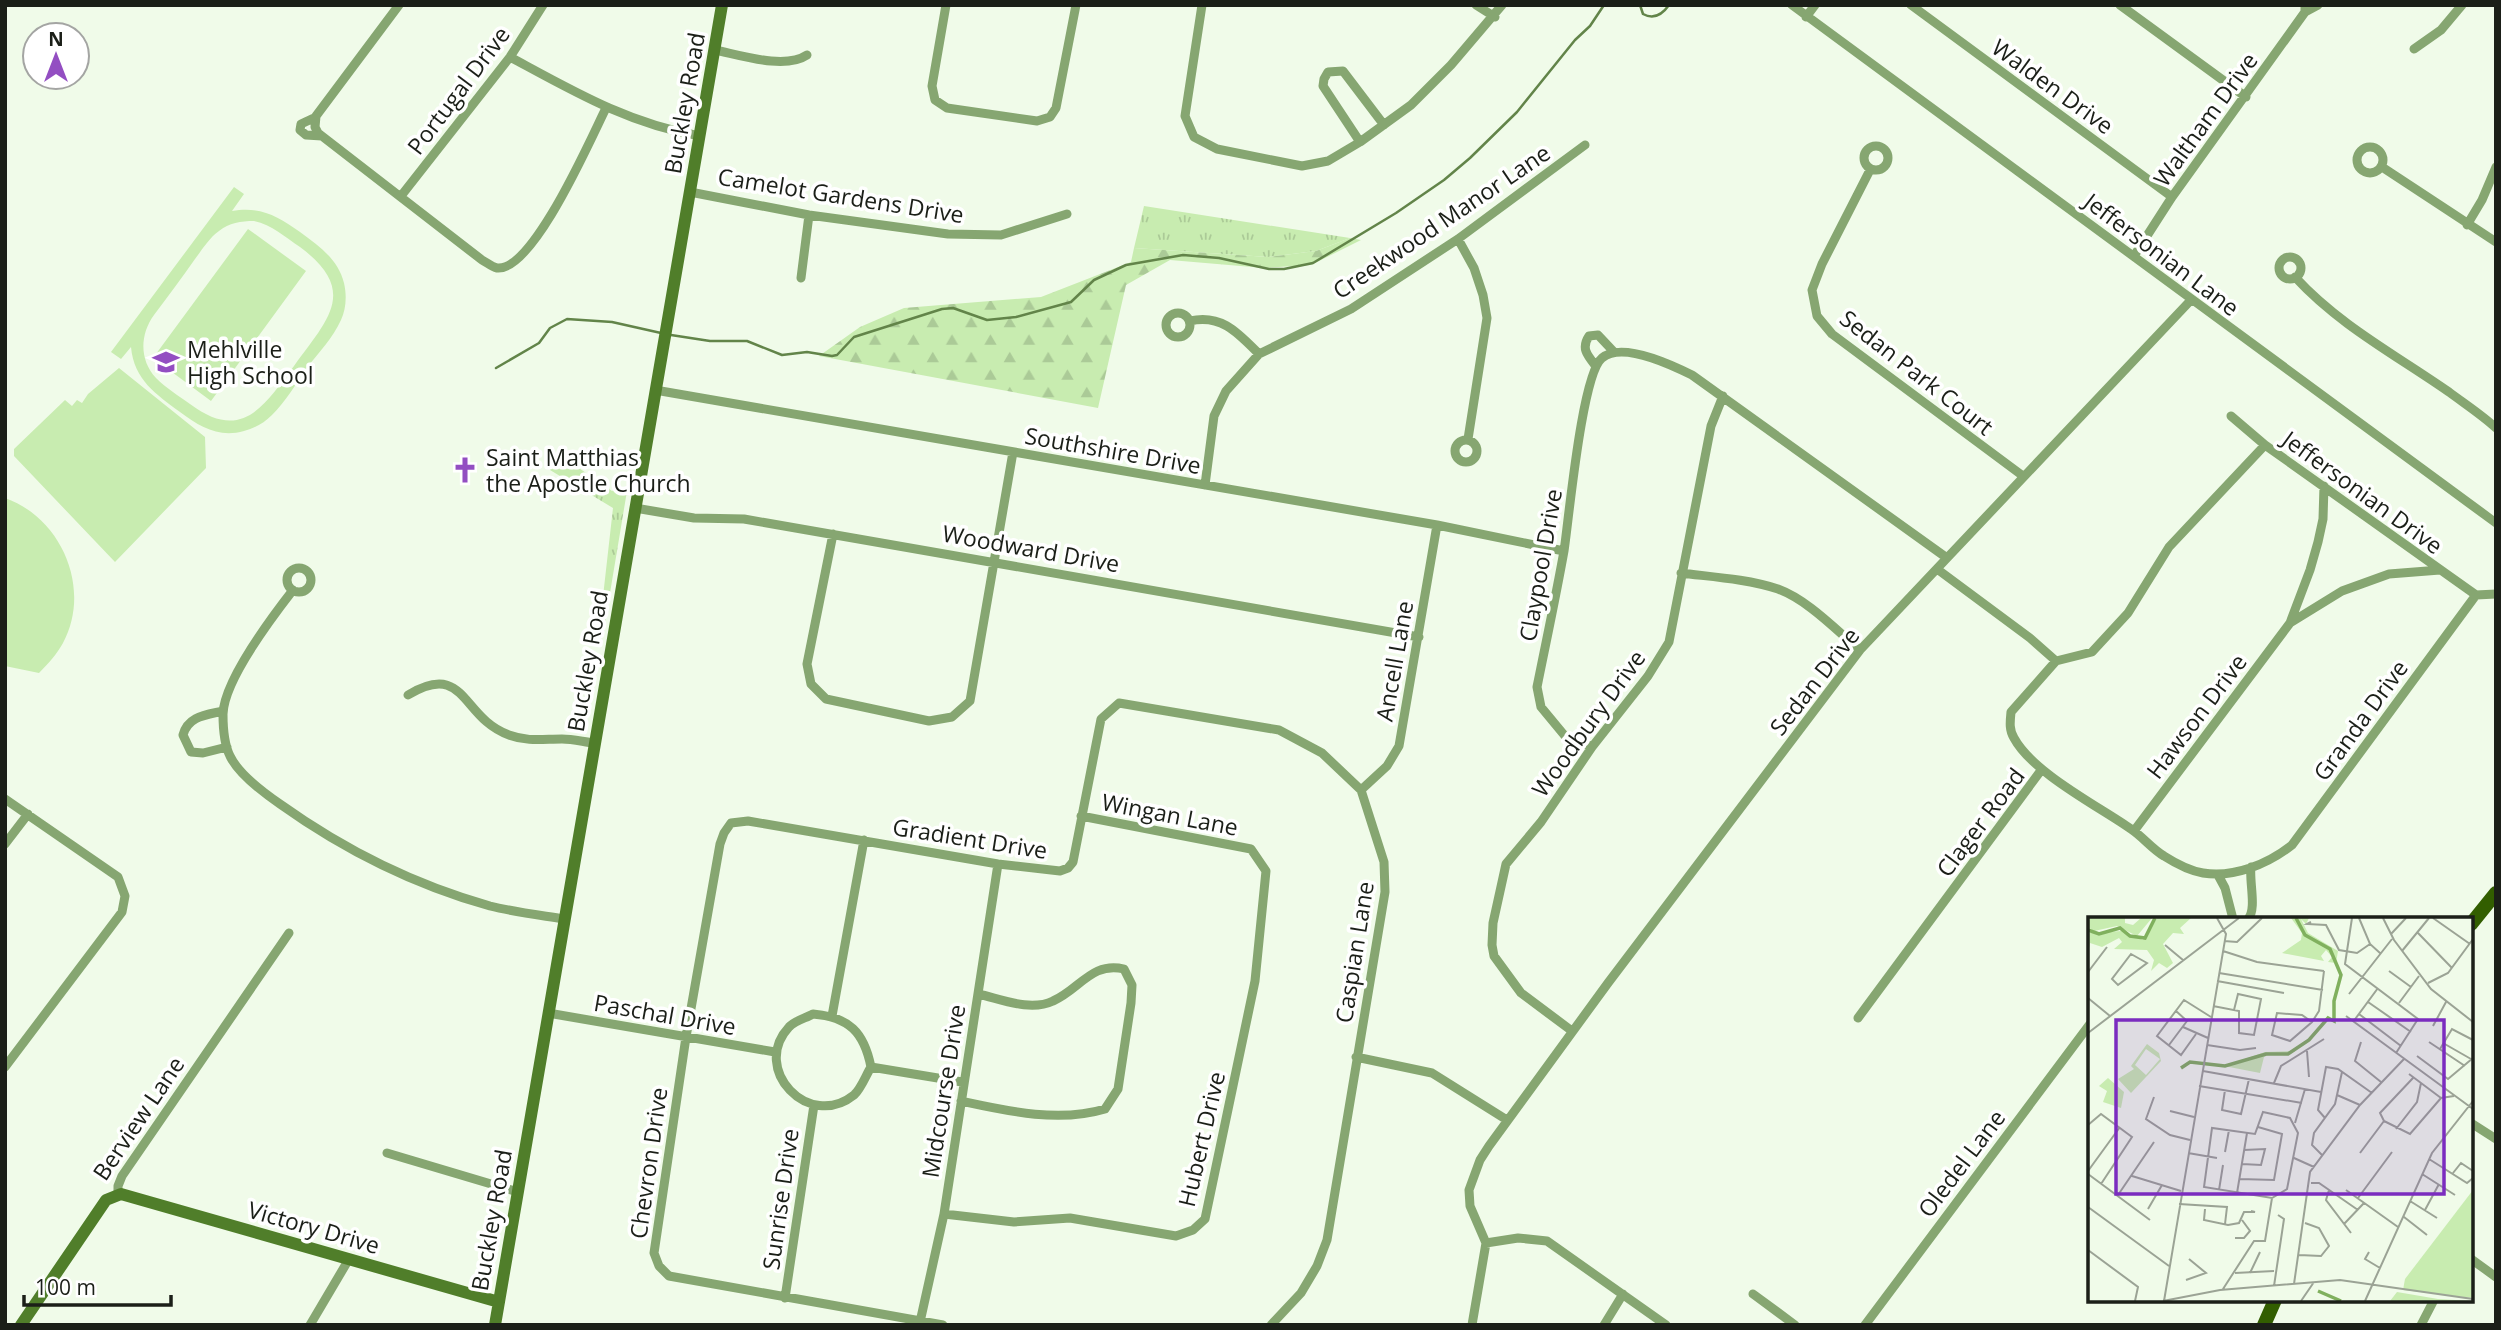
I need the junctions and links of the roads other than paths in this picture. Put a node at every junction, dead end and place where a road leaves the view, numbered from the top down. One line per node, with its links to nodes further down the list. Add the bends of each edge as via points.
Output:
1 (399, 5): 24 (street)
2 (542, 5): 21 (street, Portugal Drive)
3 (722, 5): 19 (street, Buckley Road)
4 (946, 5): 5 (street, via 932,86 935,100 947,108 1037,121 1050,117 1056,108)
5 (1076, 5)
6 (1202, 5): 28 (street, via 1185,116 1194,137 1217,149 1302,166 1328,162)
7 (1476, 5): 16 (street)
8 (1502, 5): 16 (street)
9 (1792, 5): 17 (street)
10 (1815, 5): 17 (street)
11 (1911, 5): 35 (street, Walden Drive)
12 (2120, 5): 22 (street)
13 (2318, 5): 15 (street)
14 (2462, 5): 18 (street, via 2441,30)
15 (2305, 9): 22 (street, Waltham Drive)
16 (1494, 17): 25 (street, via 1410,105)
17 (1806, 17): 41 (street, Jeffersonian Lane)
18 (2414, 49)
19 (715, 50): 20 (street, via 781,62); 27 (street, Buckley Road)
20 (807, 55)
21 (510, 57): 23 (street); 34 (street, Portugal Drive)
22 (2246, 97): 35 (street, Waltham Drive)
23 (606, 108): 27 (street, via 653,126); 34 (street, via 553,214 510,265 496,268 482,260)
24 (316, 122): 26 (street); 26 (street, via 301,124 300,130)
25 (1384, 124): 28 (street); 28 (street, via 1343,71 1328,72 1324,86)
26 (321, 136): 34 (street)
27 (700, 136): 33 (street, Buckley Road)
28 (1360, 142)
29 (1586, 145): 39 (street, Creekwood Manor Lane)
30 (2382, 167): 38 (street)
31 (1870, 170): 56 (street, Sedan Park Court, via 1812,290 1817,316 1832,334)
32 (2495, 173): 38 (street)
33 (690, 192): 37 (street, Camelot Gardens Drive); 49 (street, Buckley Road)
34 (401, 196)
35 (2172, 197): 41 (street, Waltham Drive)
36 (1067, 214): 37 (street, Camelot Gardens Drive, via 1000,235 948,234)
37 (809, 215): 43 (street)
38 (2467, 225): 40 (street)
39 (1458, 239): 47 (street, Creekwood Manor Lane, via 1351,309); 53 (street, via 1474,268 1487,318)
40 (2496, 242)
41 (2134, 256): 44 (street, Jeffersonian Lane)
42 (2295, 277): 52 (street, via 2317,301)
43 (801, 278)
44 (2191, 300): 56 (street, Sedan Drive); 60 (street, Jeffersonian Lane)
45 (1190, 321): 47 (street, via 1215,320 1238,333)
46 (1614, 352): 48 (street); 48 (street, Claypool Drive, via 1598,335 1589,336 1585,352); 50 (street, Claypool Drive, via 1670,364)
47 (1259, 354): 57 (street, Creekwood Manor Lane, via 1226,391 1214,416)
48 (1595, 365): 63 (street, Claypool Drive)
49 (656, 390): 55 (street, Southshire Drive); 59 (street, Buckley Road)
50 (1723, 396): 64 (street, Claypool Drive); 68 (street, Woodbury Drive, via 1711,426)
51 (2231, 416): 54 (street, Jeffersonian Drive)
52 (2496, 428)
53 (1468, 439)
54 (2265, 445): 58 (street, Jeffersonian Drive); 75 (street, via 2169,547 2128,613 2092,652)
55 (1013, 452): 57 (street, Southshire Drive); 65 (street)
56 (2023, 476): 64 (street, Sedan Drive)
57 (1205, 485): 61 (street, Southshire Drive)
58 (2324, 485): 67 (street, Jeffersonian Drive); 72 (street, Hawson Drive, via 2318,542)
59 (635, 508): 62 (street, Woodward Drive); 79 (street, Buckley Road)
60 (2496, 523)
61 (1437, 525): 63 (street, Southshire Drive); 73 (street, Ancell Lane)
62 (833, 534): 65 (street, Woodward Drive); 65 (street, via 807,664 811,684 826,699 929,721 952,717 970,701)
63 (1564, 551): 81 (street, Claypool Drive, via 1538,697 1565,736)
64 (1947, 558): 66 (street, Sedan Drive)
65 (993, 561): 73 (street, Woodward Drive)
66 (1937, 569): 74 (street, Sedan Drive); 75 (street)
67 (2440, 570): 71 (street, Jeffersonian Drive); 72 (street, Hawson Drive, via 2389,574 2342,591)
68 (1681, 573): 74 (street, via 1779,590 1802,602); 81 (street, Woodbury Drive, via 1669,642)
69 (293, 590): 78 (street, via 241,663)
70 (2496, 594): 71 (street)
71 (2476, 595): 93 (street, Granda Drive, via 2292,845)
72 (2290, 623): 88 (street, Hawson Drive)
73 (1419, 637): 83 (street, Ancell Lane, via 1399,746 1387,766)
74 (1860, 650): 106 (street, Sedan Drive)
75 (2056, 661): 82 (street, Clager Road, via 2011,712 2013,738)
76 (408, 695): 79 (street, via 443,683 459,692 487,723 510,736)
77 (1119, 703): 83 (street, Caspian Lane, via 1279,730 1322,752); 86 (street, Gradient Drive, via 1101,719)
78 (223, 711): 80 (street); 80 (street, via 193,719 183,735 191,752)
79 (594, 743): 98 (street, Buckley Road)
80 (227, 747): 98 (street, via 231,759 260,790 356,852 411,879 491,906)
81 (1592, 747): 106 (street, Woodbury Drive, via 1506,864 1492,934 1494,956 1521,993)
82 (2042, 769): 88 (street, Granda Drive); 104 (street, Clager Road)
83 (1361, 790): 109 (street, Caspian Lane, via 1386,877)
84 (5, 799): 85 (street)
85 (28, 814): 90 (street); 110 (street, via 118,877 125,896 122,912)
86 (1081, 816): 91 (street, Wingan Lane); 92 (street, Gradient Drive, via 1068,868 1060,872)
87 (732, 822): 89 (street, Gradient Drive); 107 (street, Chevron Drive, via 720,844)
88 (2134, 831): 94 (street, Granda Drive, via 2163,856 2199,872)
89 (864, 841): 92 (street, Gradient Drive); 103 (street)
90 (5, 844)
91 (1251, 849): 121 (street, Hubert Drive, via 1266,871 1255,981 1205,1219 1177,1236 1070,1218 1014,1222)
92 (998, 864): 101 (street, Midcourse Drive)
93 (2251, 867): 94 (street, Granda Drive); 97 (street)
94 (2218, 874): 96 (street)
95 (2496, 893): 99 (main road)
96 (2232, 917)
97 (2250, 917)
98 (564, 919): 102 (street, Buckley Road)
99 (2473, 922)
100 (289, 933): 120 (street, Berview Lane, via 122,1176)
101 (978, 994): 112 (street, Midcourse Drive); 113 (street, via 1028,1006 1041,1004 1110,966 1124,969 1132,985 1118,1089 1105,1109 1085,1115 1015,1113)
102 (548, 1013): 107 (street, Paschal Drive); 119 (street, Buckley Road)
103 (832, 1016): 108 (street, via 813,1014 790,1026); 111 (street, via 862,1037)
104 (1858, 1018)
105 (2088, 1027): 142 (street, Oledel Lane)
106 (1572, 1031): 115 (street, Sedan Drive)
107 (686, 1037): 108 (street, Paschal Drive); 128 (street, Chevron Drive, via 654,1253 669,1276)
108 (775, 1052): 114 (street, via 783,1083 796,1097)
109 (1356, 1057): 115 (street, via 1432,1073); 137 (street, Caspian Lane, via 1327,1240 1301,1293)
110 (5, 1067)
111 (871, 1067): 112 (street); 114 (street, via 855,1095 833,1105)
112 (962, 1082): 113 (street, Midcourse Drive)
113 (961, 1101): 121 (street, Midcourse Drive)
114 (814, 1105): 128 (street, Sunrise Drive)
115 (1507, 1120): 122 (street, Sedan Drive, via 1480,1160 1469,1190 1472,1213)
116 (2473, 1124): 117 (street)
117 (2496, 1139)
118 (387, 1153): 119 (street)
119 (517, 1192): 129 (street, Buckley Road)
120 (118, 1194): 123 (street, Victory Drive); 133 (street, Berview Lane, via 106,1200)
121 (944, 1213): 132 (street, Midcourse Drive)
122 (1486, 1244): 126 (street, via 1518,1238 1547,1241); 138 (street)
123 (349, 1259): 129 (street, Victory Drive); 134 (street)
124 (2473, 1260): 125 (street)
125 (2496, 1277)
126 (1623, 1294): 139 (street); 140 (street)
127 (1753, 1294): 141 (street)
128 (785, 1298): 132 (street, Chevron Drive)
129 (499, 1302): 135 (street, Buckley Road)
130 (2274, 1302): 143 (main road)
131 (2433, 1302): 144 (street)
132 (920, 1322): 136 (street, Chevron Drive)
133 (20, 1325)
134 (310, 1325)
135 (495, 1325)
136 (943, 1325)
137 (1270, 1325)
138 (1472, 1325)
139 (1604, 1325)
140 (1666, 1325)
141 (1795, 1325)
142 (1865, 1325)
143 (2264, 1325)
144 (2421, 1325)

